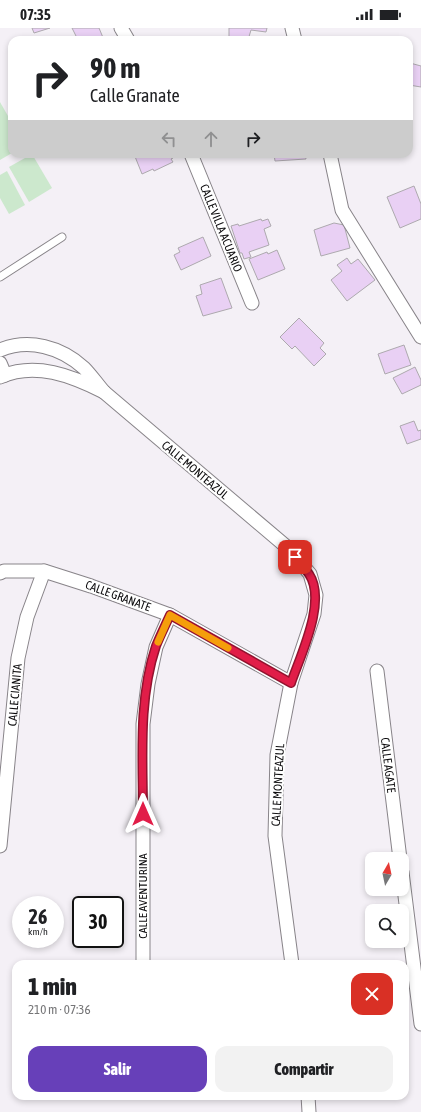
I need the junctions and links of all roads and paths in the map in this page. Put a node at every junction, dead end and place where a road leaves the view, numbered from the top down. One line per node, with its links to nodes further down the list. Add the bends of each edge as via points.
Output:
1 (193, 158): 5 (street, CALLE VILLA ACUARIO)
2 (331, 158): 6 (street, via 342,210)
3 (62, 237): 4 (lane)
4 (0, 277)
5 (252, 303)
6 (421, 337)
7 (0, 350): 9 (street, CALLE MONTEAZUL, via 10,346 36,345 60,350 84,368)
8 (2, 372): 9 (street, CALLE MONTEAZUL, via 37,370 64,375)
9 (104, 392): 14 (street, CALLE MONTEAZUL, via 288,548 310,574 316,595 314,614)
10 (44, 571): 11 (street, CALLE GRANATE); 12 (street, CALLE GRANATE); 15 (street, CALLE CIANITA, via 26,617 18,658)
11 (0, 573)
12 (170, 615): 14 (street, CALLE GRANATE); 18 (street, CALLE AVENTURINA, via 156,647 143,724)
13 (377, 671): 16 (street, CALLE AGATE)
14 (291, 683): 19 (street, CALLE MONTEAZUL, via 277,755 275,836)
15 (0, 846)
16 (399, 852)
17 (405, 896): 20 (street)
18 (143, 960)
19 (291, 960)
20 (421, 1024)
21 (308, 1100): 22 (street)
22 (309, 1112)

